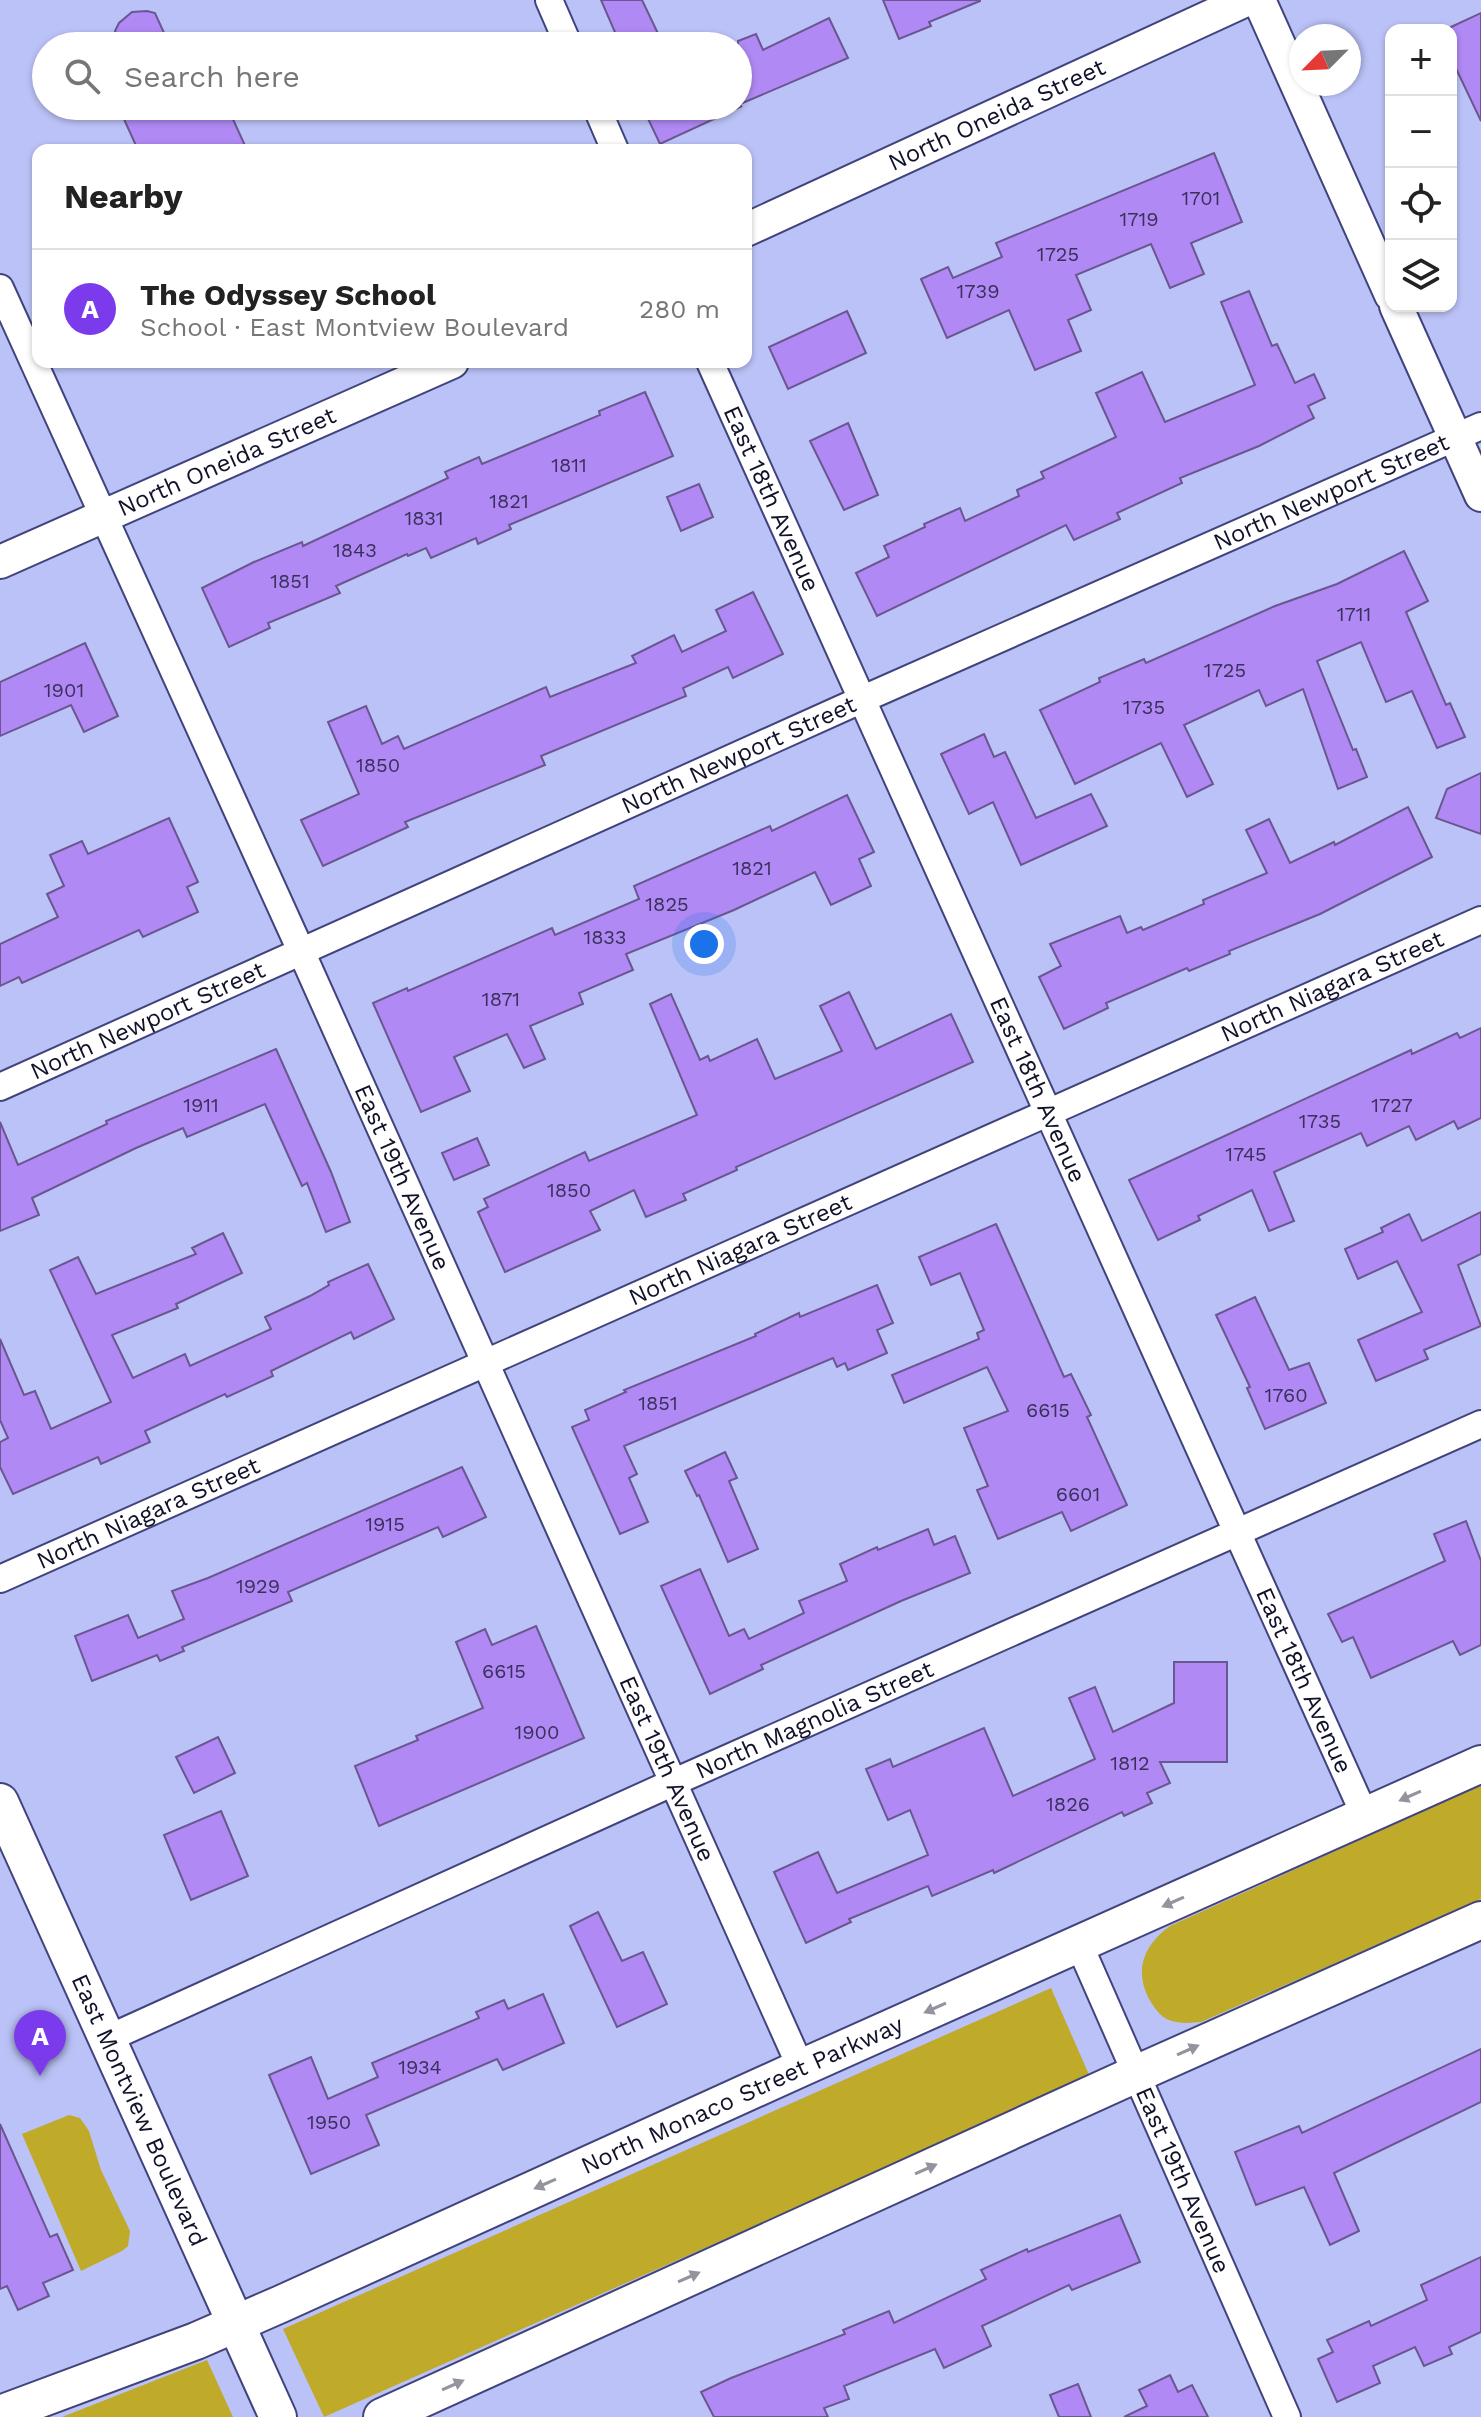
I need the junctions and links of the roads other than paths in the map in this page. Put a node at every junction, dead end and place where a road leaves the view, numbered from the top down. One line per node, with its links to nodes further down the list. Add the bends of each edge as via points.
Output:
1 (549, 0): 4 (street)
2 (1246, 0): 7 (street, North Oneida Street)
3 (1259, 0): 8 (street)
4 (563, 32)
5 (602, 120): 6 (street)
6 (612, 144)
7 (752, 227)
8 (1385, 282)
9 (0, 288): 11 (street, East 19th Avenue)
10 (1399, 312): 15 (street)
11 (32, 358)
12 (36, 368): 17 (street, East 19th Avenue)
13 (439, 368): 17 (street, North Oneida Street)
14 (713, 368): 19 (street, East 18th Avenue)
15 (1468, 432): 16 (street); 19 (street, North Newport Street)
16 (1481, 495)
17 (104, 517): 18 (street, North Oneida Street); 21 (street, East 19th Avenue)
18 (0, 562)
19 (863, 699): 21 (street, North Newport Street); 23 (street, East 18th Avenue)
20 (1481, 920): 23 (street, North Niagara Street)
21 (301, 951): 22 (street, North Newport Street); 24 (street, East 19th Avenue)
22 (0, 1087)
23 (1048, 1110): 24 (street, North Niagara Street); 26 (street, East 18th Avenue)
24 (485, 1363): 27 (street, North Niagara Street); 29 (street, East 19th Avenue)
25 (1481, 1424): 26 (street, North Magnolia Street)
26 (1237, 1532): 29 (street, North Magnolia Street); 31 (street, East 18th Avenue)
27 (0, 1579)
28 (1481, 1764): 31 (main road, North Monaco Street Parkway, one-way to 31)
29 (672, 1783): 34 (street, North Magnolia Street); 35 (street, East 19th Avenue)
30 (0, 1802): 34 (main road, East Montview Boulevard)
31 (1365, 1816): 33 (main road, North Monaco Street Parkway, one-way to 33)
32 (1481, 1920): 36 (main road, one-way to 32)
33 (1079, 1944): 35 (main road, North Monaco Street Parkway, one-way to 35); 36 (street, East 19th Avenue)
34 (107, 2039): 37 (main road, East Montview Boulevard)
35 (801, 2068): 37 (main road, North Monaco Street Parkway, one-way to 37)
36 (1136, 2074): 40 (main road, one-way to 36); 41 (street, East 19th Avenue)
37 (234, 2324): 38 (main road, North Monaco Street Parkway); 39 (main road, East Montview Boulevard)
38 (0, 2414)
39 (278, 2417)
40 (382, 2417)
41 (1287, 2417)

